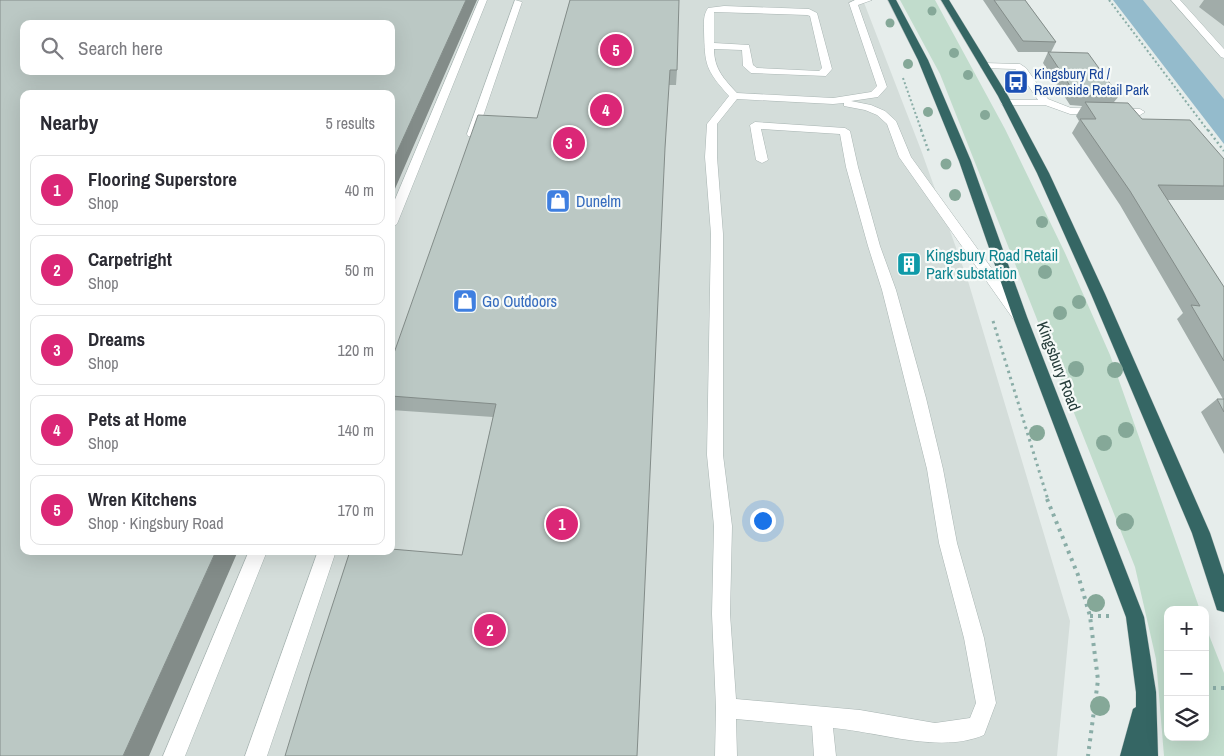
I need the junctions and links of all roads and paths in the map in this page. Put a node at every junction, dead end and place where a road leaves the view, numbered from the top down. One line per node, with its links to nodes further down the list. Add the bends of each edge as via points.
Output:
1 (483, 0): 21 (lane)
2 (868, 0): 13 (lane, via 853,3 882,87 874,95)
3 (892, 0): 23 (highway, Kingsbury Road, via 923,60 965,161)
4 (945, 0): 10 (highway)
5 (1109, 0): 18 (path)
6 (1175, 0): 9 (lane)
7 (518, 2): 17 (lane)
8 (708, 46): 8 (lane, via 711,10 809,12 814,15 827,69 817,75 759,72 749,69 746,47); 12 (lane, via 709,63 714,74)
9 (1224, 55)
10 (984, 66): 14 (lane, via 1017,66); 15 (highway)
11 (900, 72): 19 (path)
12 (734, 96): 13 (lane); 30 (lane, via 712,124 711,157 717,234 715,455 723,526 721,614)
13 (833, 101): 23 (lane, via 866,107 892,122 905,157)
14 (1044, 101): 15 (lane); 16 (lane, via 1070,111)
15 (1006, 102): 26 (highway, via 1043,172 1102,303 1201,533)
16 (1140, 112)
17 (469, 143)
18 (1224, 151)
19 (930, 155)
20 (762, 160): 31 (lane, via 755,125 845,131 852,167 890,290 935,468 948,543 974,638 986,703 977,728 935,734 860,720)
21 (395, 214)
22 (992, 316): 36 (path, via 1045,494 1078,575 1090,616 1098,680)
23 (1020, 318): 29 (highway, Kingsbury Road, via 1135,617)
24 (256, 555): 32 (lane)
25 (326, 555): 33 (lane)
26 (1224, 603)
27 (1209, 688): 28 (path)
28 (1224, 688)
29 (1146, 692): 37 (highway); 38 (highway, Kingsbury Road)
30 (726, 708): 31 (lane); 34 (lane)
31 (821, 717): 35 (lane)
32 (174, 756)
33 (256, 756)
34 (726, 756)
35 (825, 756)
36 (1088, 756)
37 (1131, 756)
38 (1147, 756)

